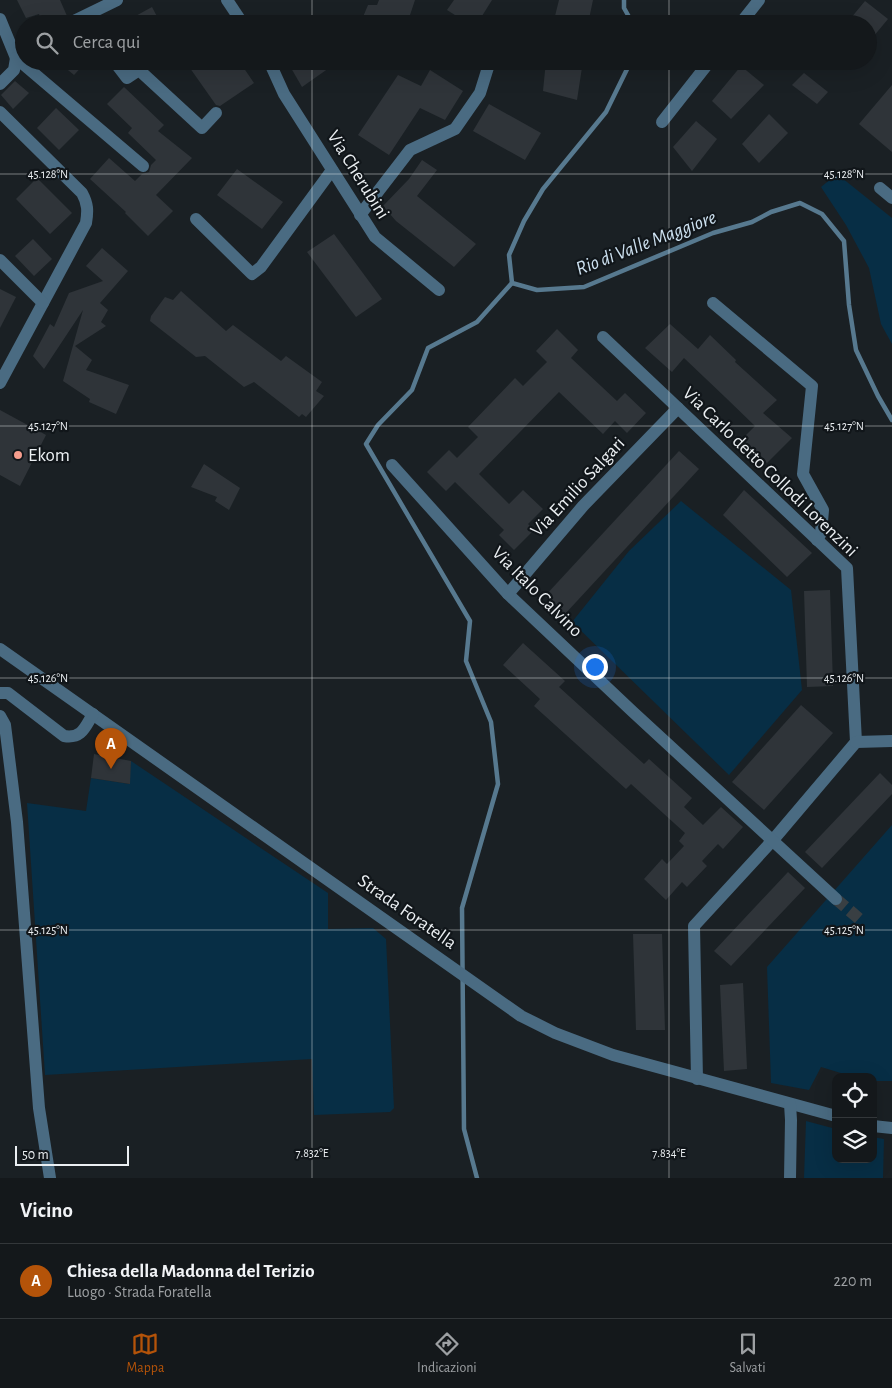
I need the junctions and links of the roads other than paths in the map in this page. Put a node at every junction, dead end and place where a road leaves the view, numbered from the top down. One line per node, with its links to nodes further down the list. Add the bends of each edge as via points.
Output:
1 (117, 0): 4 (street)
2 (227, 0): 5 (street)
3 (759, 0): 6 (street)
4 (89, 15)
5 (238, 15)
6 (747, 15)
7 (0, 19): 8 (street)
8 (15, 46)
9 (15, 65): 17 (street)
10 (39, 70): 21 (street)
11 (121, 70): 12 (street, via 127,78)
12 (139, 70)
13 (139, 70): 19 (street, via 202,128)
14 (273, 70): 22 (street, Via Cherubini, via 284,94)
15 (487, 70): 25 (street, via 480,93 455,129 410,150)
16 (703, 70): 20 (street)
17 (0, 84)
18 (0, 112): 29 (street, via 82,193 87,202 86,223)
19 (216, 113)
20 (662, 122)
21 (143, 166)
22 (332, 170): 25 (street, Via Cherubini); 26 (street, via 261,268 252,274)
23 (880, 188): 24 (street)
24 (892, 198)
25 (360, 215): 28 (street, Via Cherubini, via 375,237)
26 (196, 219)
27 (0, 260): 29 (street)
28 (439, 290)
29 (43, 303): 32 (street)
30 (713, 303): 35 (street, via 812,386 803,474 823,510 821,533)
31 (603, 337): 33 (street, Via Carlo detto Collodi Lorenzini)
32 (0, 383)
33 (678, 408): 35 (street, Via Carlo detto Collodi Lorenzini); 36 (street, Via Emilio Salgari, via 583,506)
34 (392, 465): 36 (street, Via Italo Calvino)
35 (817, 540): 41 (street, Via Carlo detto Collodi Lorenzini, via 847,568)
36 (508, 594): 43 (street, Via Italo Calvino)
37 (0, 649): 39 (street, Strada Foratella)
38 (0, 693): 39 (street, via 8,693 64,736 73,737 82,732)
39 (93, 714): 45 (street, Strada Foratella, via 521,1016 613,1055)
40 (0, 716): 50 (street, via 5,725 17,822 39,1108)
41 (856, 742): 42 (street); 43 (street)
42 (892, 742)
43 (773, 840): 44 (street, Via Italo Calvino); 45 (street, via 694,926)
44 (836, 899)
45 (697, 1079): 46 (street, Strada Foratella)
46 (790, 1104): 47 (street, Strada Foratella); 51 (street)
47 (832, 1115)
48 (877, 1126): 49 (street)
49 (892, 1128)
50 (50, 1178)
51 (790, 1178)

